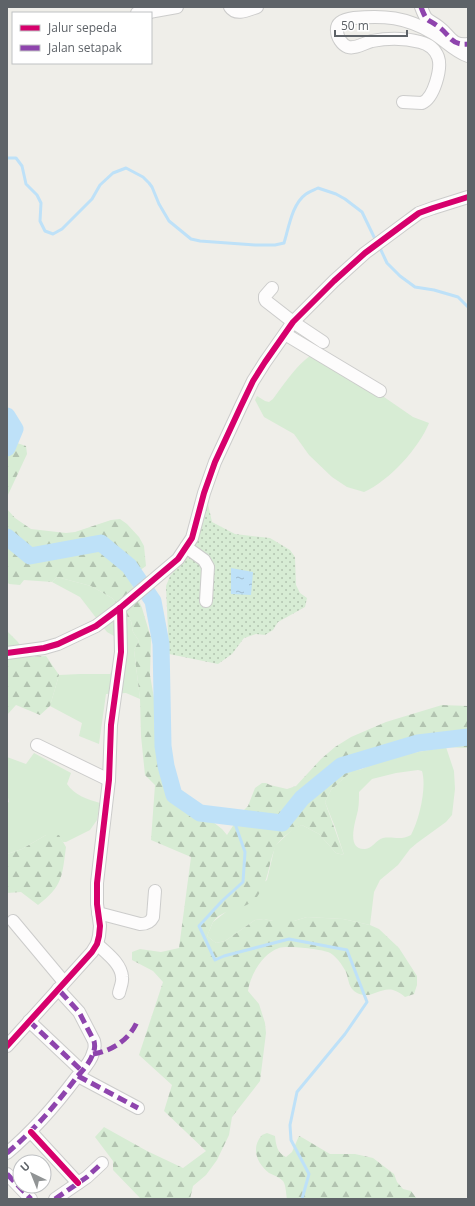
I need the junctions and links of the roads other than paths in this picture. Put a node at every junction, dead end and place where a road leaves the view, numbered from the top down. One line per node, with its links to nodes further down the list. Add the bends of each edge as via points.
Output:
1 (177, 7): 5 (street)
2 (230, 7): 3 (street, via 237,12)
3 (257, 7)
4 (421, 7): 6 (street, via 428,22 441,28 450,39)
5 (149, 12)
6 (468, 44)
7 (468, 56): 8 (street, via 433,33 407,20 378,16 343,20 336,29 337,37 349,47 388,39 421,42 435,51 439,58 439,69 436,84 429,98 422,103)
8 (403, 102)
9 (468, 197): 11 (street, via 419,213 365,253)
10 (272, 288): 11 (street, via 265,299)
11 (293, 322): 12 (street); 13 (street)
12 (285, 334): 14 (street); 15 (street, via 253,381 230,429 204,493 192,538)
13 (323, 342)
14 (380, 391)
15 (186, 547): 16 (street, via 204,560 208,567); 17 (street, via 166,571)
16 (206, 601)
17 (120, 608): 18 (street, via 96,626 58,644); 20 (street, via 121,652 111,725)
18 (7, 652)
19 (37, 745): 20 (street)
20 (109, 780): 22 (street, via 99,865)
21 (155, 891): 22 (street, via 153,917 145,924)
22 (98, 913): 24 (street, via 100,931)
23 (12, 921): 25 (street)
24 (97, 944): 25 (street); 26 (street, via 120,969 122,979)
25 (61, 986): 27 (street); 29 (street, via 80,1012 94,1041 93,1054)
26 (119, 992)
27 (29, 1022): 28 (street); 29 (street)
28 (9, 1041)
29 (80, 1074): 30 (street); 31 (street)
30 (138, 1108)
31 (31, 1132): 32 (street); 35 (street)
32 (7, 1153)
33 (102, 1163): 35 (street)
34 (7, 1174): 36 (street)
35 (78, 1183): 37 (street)
36 (27, 1198)
37 (55, 1199)

